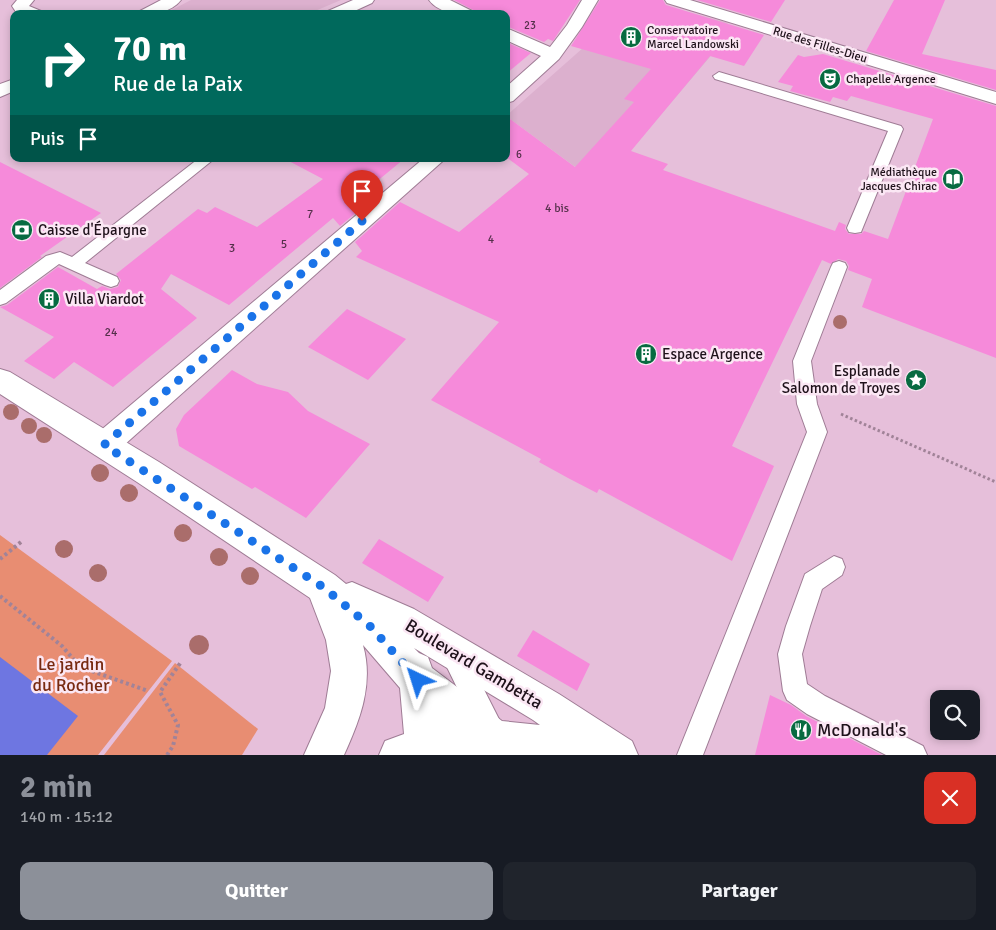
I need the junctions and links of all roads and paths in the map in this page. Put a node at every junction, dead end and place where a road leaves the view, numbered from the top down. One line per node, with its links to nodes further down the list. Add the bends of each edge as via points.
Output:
1 (26, 0): 7 (street, via 20,6)
2 (173, 0): 8 (street)
3 (366, 0): 9 (street)
4 (436, 0): 10 (street)
5 (590, 0): 12 (street)
6 (673, 0): 15 (street, Rue des Filles-Dieu)
7 (24, 10)
8 (154, 10)
9 (343, 10)
10 (457, 10)
11 (510, 35): 12 (street)
12 (553, 55): 14 (street)
13 (719, 76): 18 (lane, via 896,129)
14 (510, 93)
15 (996, 98)
16 (203, 162): 19 (lane)
17 (431, 162): 25 (street)
18 (855, 228)
19 (73, 264): 21 (lane); 22 (lane, via 60,258 52,260)
20 (839, 267): 43 (lane, via 802,361 807,404 817,432)
21 (111, 281)
22 (0, 299)
23 (0, 380): 25 (street, Boulevard Gambetta)
24 (835, 412): 26 (path)
25 (104, 445): 30 (street, Boulevard Gambetta)
26 (996, 482)
27 (21, 542): 28 (path)
28 (0, 560)
29 (834, 567): 44 (lane, via 813,582 795,635 790,654 796,690 816,705)
30 (323, 587): 32 (street, Boulevard Gambetta); 35 (street, Boulevard Gambetta, via 371,627); 40 (street, via 348,658 348,689 340,722)
31 (0, 596): 36 (path, via 62,646 80,667)
32 (402, 621): 33 (street, Boulevard Gambetta); 35 (street)
33 (451, 651): 37 (lane); 42 (street, Boulevard Gambetta, via 546,707)
34 (181, 662): 39 (path, via 160,692 178,726)
35 (418, 680): 37 (street, Boulevard Gambetta); 38 (street)
36 (148, 691)
37 (503, 750): 38 (street, via 457,740); 41 (street, via 545,744)
38 (416, 752)
39 (167, 755)
40 (324, 755)
41 (605, 755)
42 (618, 755)
43 (690, 755)
44 (914, 755)

